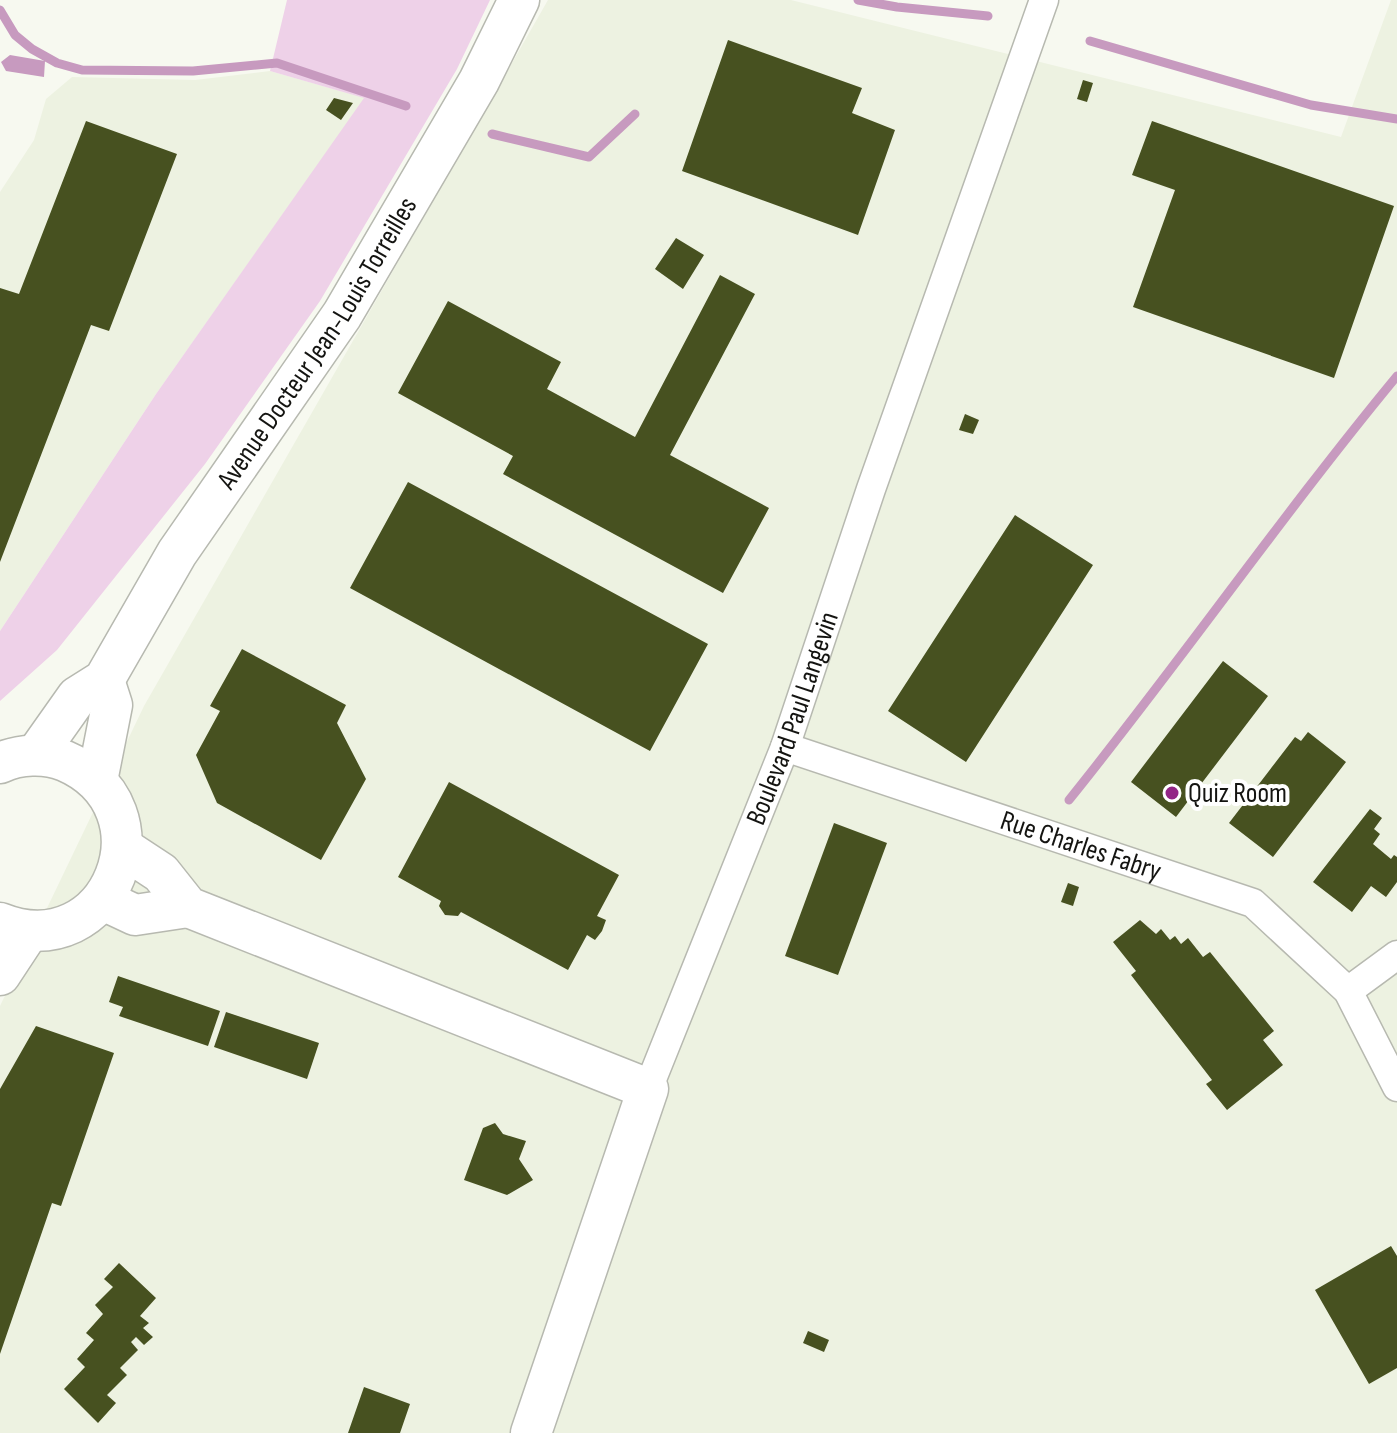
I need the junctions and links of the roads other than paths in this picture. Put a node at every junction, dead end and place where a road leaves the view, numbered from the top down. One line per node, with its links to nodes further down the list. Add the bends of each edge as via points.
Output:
1 (519, 0): 3 (main road, Avenue Docteur Jean-Louis Torreilles, via 479,81 342,315 177,553)
2 (1044, 0): 4 (street, Boulevard Paul Langevin)
3 (104, 680): 5 (main road, Avenue Docteur Jean-Louis Torreilles, via 77,697); 6 (main road, via 112,705)
4 (785, 747): 13 (street, Rue Charles Fabry, via 1253,903); 15 (street, Boulevard Paul Langevin)
5 (18, 759): 6 (main road, via 58,758)
6 (97, 781): 7 (main road, via 121,823)
7 (123, 848): 8 (main road, via 117,876); 9 (main road, via 161,873)
8 (103, 900): 9 (main road, via 135,915); 10 (main road, via 70,924 50,930)
9 (188, 907): 15 (main road)
10 (14, 927): 12 (main road)
11 (1397, 955): 13 (street)
12 (0, 975)
13 (1348, 991): 14 (street)
14 (1397, 1087)
15 (648, 1089): 16 (main road, Boulevard Paul Langevin)
16 (531, 1433)

